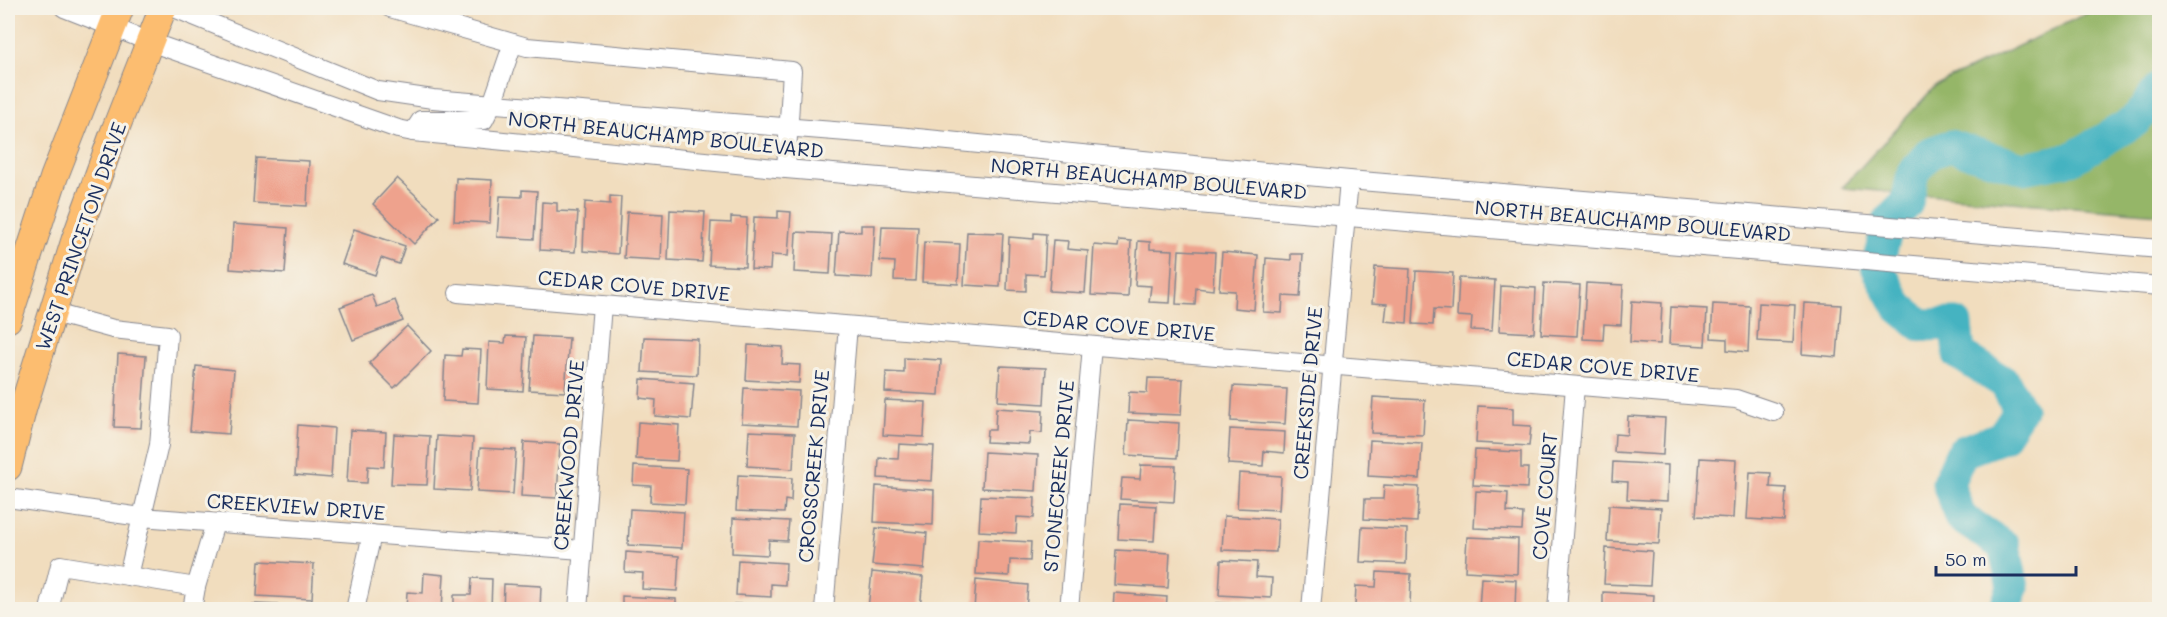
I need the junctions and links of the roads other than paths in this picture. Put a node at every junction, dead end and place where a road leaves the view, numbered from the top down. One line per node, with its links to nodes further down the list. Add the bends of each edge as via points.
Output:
1 (64, 8): 5 (street, NORTH BEAUCHAMP BOULEVARD)
2 (163, 8): 6 (highway, WEST PRINCETON DRIVE)
3 (174, 8): 8 (street, NORTH BEAUCHAMP BOULEVARD, via 378,91)
4 (390, 8): 7 (street)
5 (116, 17): 6 (street, NORTH BEAUCHAMP BOULEVARD); 19 (highway, WEST PRINCETON DRIVE, via 54,177)
6 (150, 42): 10 (street, NORTH BEAUCHAMP BOULEVARD); 18 (highway, WEST PRINCETON DRIVE, via 75,240)
7 (513, 43): 8 (street); 9 (street, via 792,70)
8 (492, 104): 9 (street, NORTH BEAUCHAMP BOULEVARD); 10 (street, via 484,120 421,120)
9 (789, 128): 11 (street); 12 (street, NORTH BEAUCHAMP BOULEVARD)
10 (413, 132): 11 (street, NORTH BEAUCHAMP BOULEVARD)
11 (786, 169): 13 (street, NORTH BEAUCHAMP BOULEVARD)
12 (1349, 180): 13 (street, CREEKSIDE DRIVE); 14 (street, NORTH BEAUCHAMP BOULEVARD)
13 (1346, 217): 15 (street, NORTH BEAUCHAMP BOULEVARD); 22 (street, CREEKSIDE DRIVE)
14 (2154, 248)
15 (2152, 285)
16 (458, 293): 17 (street, CEDAR COVE DRIVE)
17 (602, 305): 20 (street, CEDAR COVE DRIVE); 30 (street, CREEKWOOD DRIVE)
18 (54, 313): 25 (highway, WEST PRINCETON DRIVE); 27 (street, via 113,329 168,335 159,445)
19 (8, 319)
20 (848, 326): 21 (street, CEDAR COVE DRIVE); 37 (street, CROSSCREEK DRIVE)
21 (1092, 346): 22 (street, CEDAR COVE DRIVE); 38 (street, STONECREEK DRIVE)
22 (1332, 366): 23 (street, CEDAR COVE DRIVE); 39 (street, CREEKSIDE DRIVE)
23 (1575, 386): 24 (street, CEDAR COVE DRIVE, via 1736,399); 40 (street, COVE COURT)
24 (1774, 412)
25 (8, 467)
26 (8, 498): 27 (street, CREEKVIEW DRIVE)
27 (141, 517): 28 (street, CREEKVIEW DRIVE); 31 (street)
28 (215, 523): 29 (street, CREEKVIEW DRIVE); 32 (street)
29 (372, 534): 30 (street, CREEKVIEW DRIVE); 35 (street)
30 (582, 550): 36 (street, CREEKWOOD DRIVE)
31 (128, 576): 32 (street); 33 (street, via 60,565)
32 (196, 587): 34 (street)
33 (49, 609)
34 (192, 609)
35 (355, 609)
36 (578, 609)
37 (824, 609)
38 (1069, 609)
39 (1311, 609)
40 (1557, 609)

